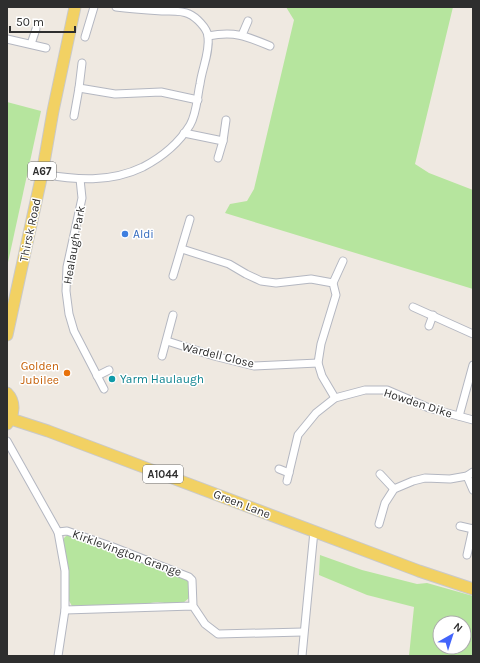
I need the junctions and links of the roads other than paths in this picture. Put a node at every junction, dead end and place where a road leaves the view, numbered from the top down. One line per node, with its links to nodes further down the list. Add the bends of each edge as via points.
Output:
1 (75, 7): 21 (main road, Thirsk Road / A67)
2 (94, 7): 8 (street)
3 (116, 7): 7 (street, via 188,13 197,19)
4 (248, 21): 6 (street)
5 (36, 29): 10 (street)
6 (242, 35): 7 (street, via 223,33); 11 (street)
7 (208, 36): 15 (street, via 207,58)
8 (85, 37)
9 (7, 39): 10 (street)
10 (31, 44): 12 (street)
11 (270, 46)
12 (46, 48)
13 (82, 63): 14 (street)
14 (79, 88): 15 (street, via 116,94 161,92); 16 (street)
15 (198, 100): 18 (street, via 191,124)
16 (74, 116)
17 (226, 120): 19 (street)
18 (184, 133): 19 (street); 22 (street, via 174,145 143,167 116,177)
19 (223, 141): 20 (street)
20 (218, 158)
21 (42, 174): 22 (street); 33 (main road, Thirsk Road / A67)
22 (80, 179): 39 (street, Healaugh Park, via 82,198 68,267 66,291 74,331)
23 (190, 219): 24 (street)
24 (182, 249): 26 (street); 27 (street, via 229,264 261,281 276,283 311,279)
25 (343, 261): 27 (street)
26 (173, 276)
27 (333, 283): 36 (street, via 336,295)
28 (413, 307): 30 (street)
29 (173, 315): 34 (street, Wardell Close)
30 (433, 315): 31 (street); 32 (street)
31 (429, 326)
32 (473, 334)
33 (7, 335)
34 (167, 341): 35 (street, Wardell Close); 36 (street, Wardell Close, via 254,366)
35 (162, 356)
36 (318, 363): 42 (street, via 322,376)
37 (473, 365): 43 (street)
38 (108, 370): 39 (street)
39 (97, 376): 40 (street, Healaugh Park)
40 (104, 389)
41 (7, 393): 45 (main road, via 13,403)
42 (335, 398): 43 (street, Howden Dike, via 365,390 387,390 429,408); 48 (street, Howden Dike, via 316,412 298,435)
43 (459, 416): 44 (street, Howden Dike)
44 (473, 420)
45 (9, 422): 57 (main road, Green Lane / A1044, via 48,431)
46 (7, 440): 58 (street, Kirklevington Grange)
47 (279, 469): 48 (street)
48 (289, 473): 51 (street, Howden Dike)
49 (380, 474): 52 (street)
50 (470, 474): 52 (street, via 450,479 413,480); 53 (street)
51 (287, 481)
52 (394, 489): 54 (street, via 385,503)
53 (473, 490)
54 (379, 524)
55 (460, 526): 56 (street)
56 (473, 528): 59 (street)
57 (314, 531): 60 (main road, Green Lane / A1044); 63 (street)
58 (58, 532): 61 (street, Kirklevington Grange, via 67,531 185,574 192,580); 62 (street, Kirklevington Grange, via 65,571)
59 (467, 555)
60 (473, 589)
61 (192, 606): 62 (street); 63 (street, via 205,624 218,634)
62 (65, 610): 64 (street, Kirklevington Grange)
63 (304, 632): 65 (street)
64 (58, 656)
65 (302, 656)

